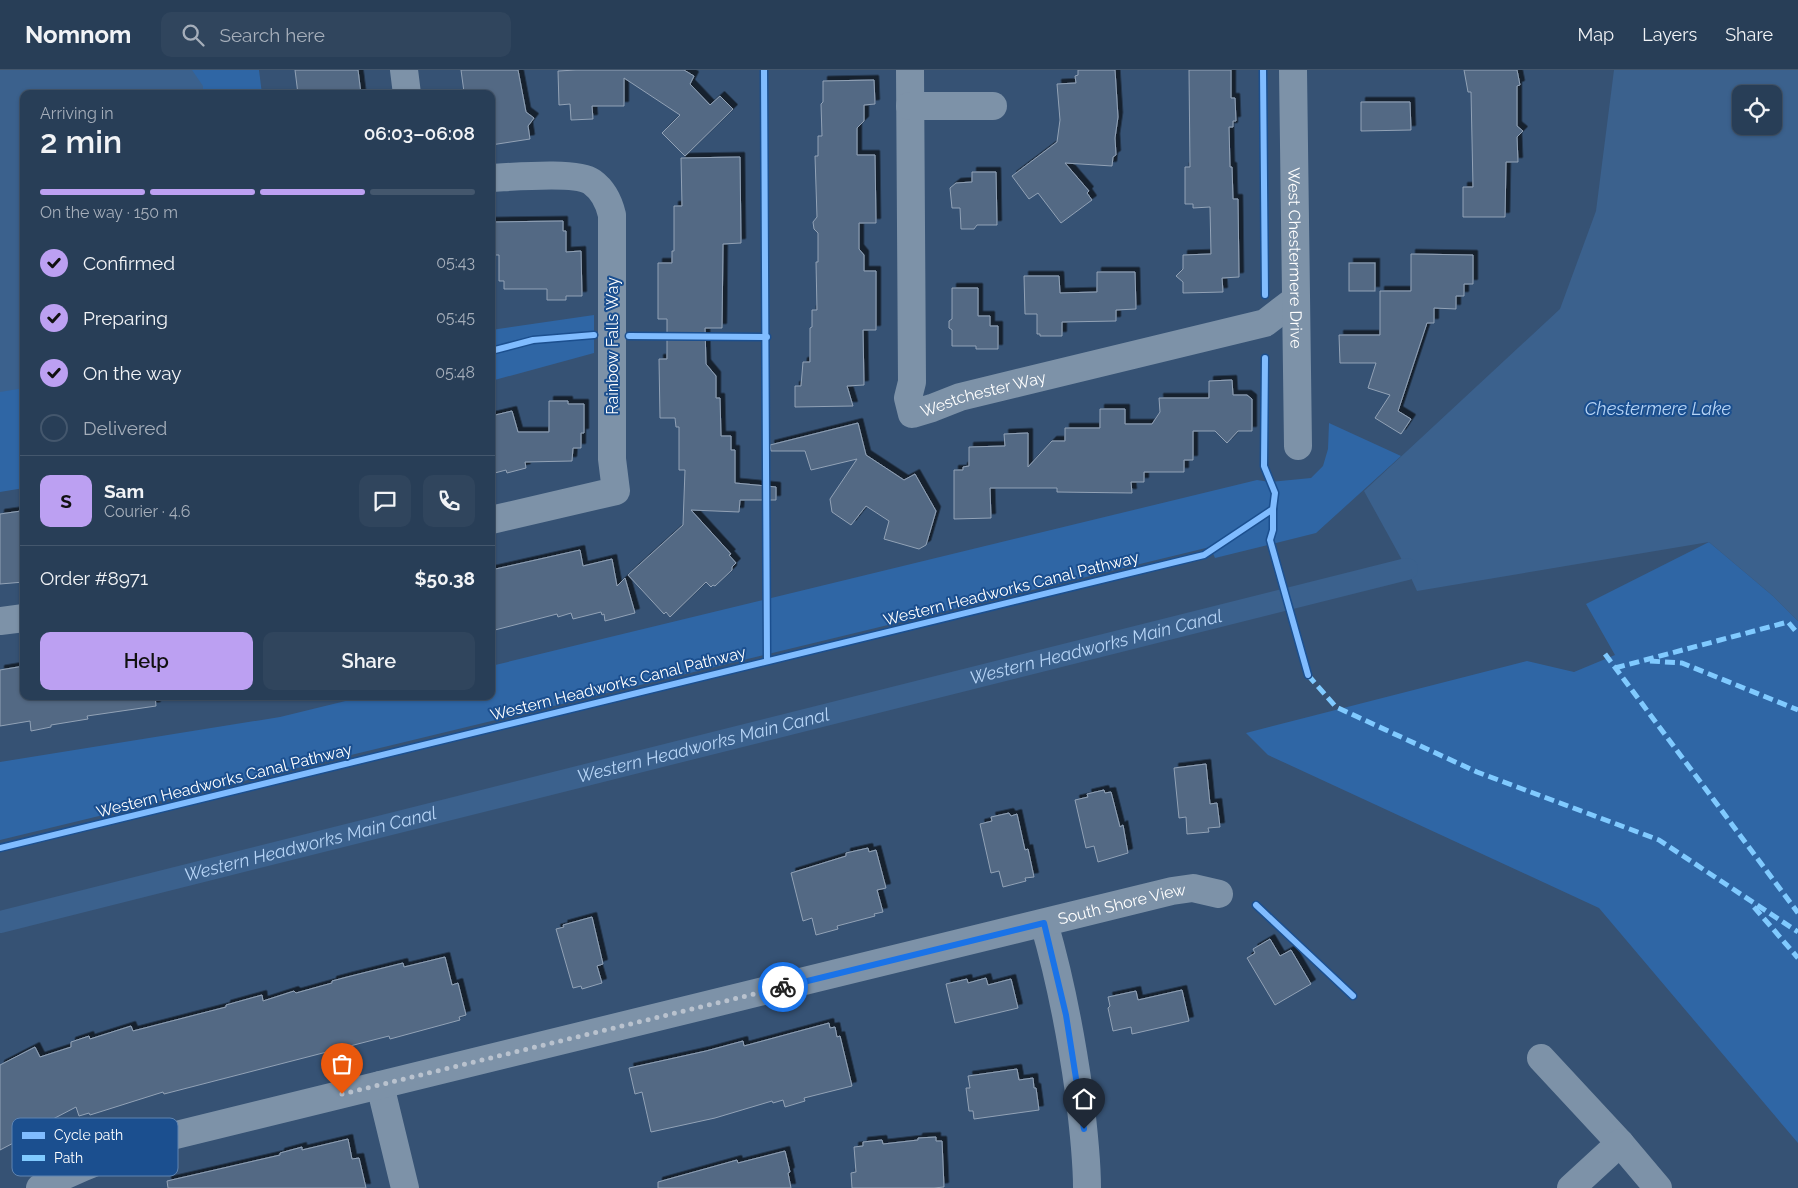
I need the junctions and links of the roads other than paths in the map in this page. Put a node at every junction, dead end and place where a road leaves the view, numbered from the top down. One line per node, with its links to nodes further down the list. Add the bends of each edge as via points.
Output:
1 (404, 70): 4 (street)
2 (910, 70): 5 (street, Westchester Way)
3 (1293, 70): 8 (street, West Chestermere Drive)
4 (406, 90)
5 (910, 106): 6 (street); 8 (street, Westchester Way, via 912,382 908,398 912,414 960,397 1265,323)
6 (993, 106)
7 (495, 178): 10 (street, Rainbow Falls Way, via 576,176 591,181 610,205 612,459 616,490)
8 (1295, 300): 9 (street, West Chestermere Drive)
9 (1298, 446)
10 (495, 519)
11 (20, 619): 12 (street)
12 (0, 622)
13 (1219, 894): 14 (street, South Shore View, via 1193,888 1172,891)
14 (1044, 923): 16 (street, South Shore View); 22 (street, via 1074,1056 1084,1129)
15 (1541, 1058): 18 (street)
16 (380, 1085): 17 (street, South Shore View); 21 (street)
17 (178, 1135)
18 (1620, 1143): 23 (street); 24 (street)
19 (61, 1176): 20 (street, South Shore View)
20 (40, 1188)
21 (405, 1188)
22 (1087, 1188)
23 (1571, 1188)
24 (1658, 1188)

